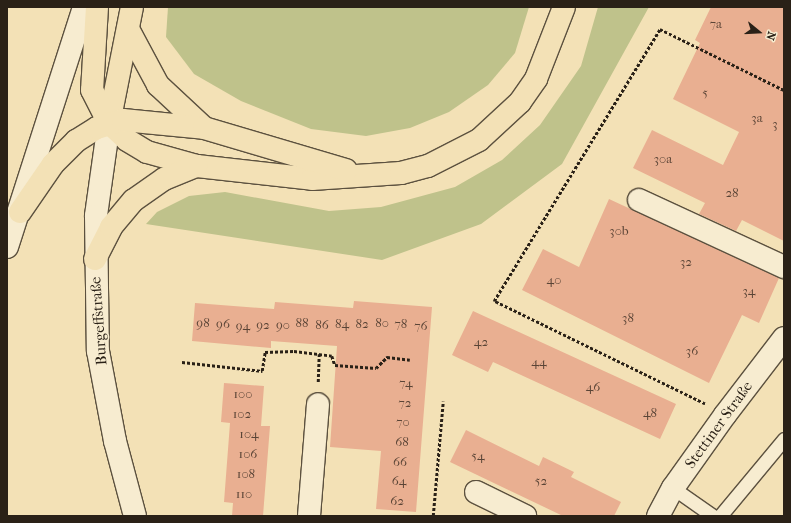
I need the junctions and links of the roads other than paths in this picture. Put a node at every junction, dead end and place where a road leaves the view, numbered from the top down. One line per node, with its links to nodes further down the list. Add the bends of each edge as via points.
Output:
1 (84, 7): 11 (main road)
2 (97, 7): 6 (main road, via 92,90)
3 (132, 7): 5 (main road)
4 (561, 14): 9 (main road, via 536,79 520,102 479,140 428,166)
5 (128, 29): 6 (main road); 7 (main road, via 158,85)
6 (109, 123): 7 (main road, via 136,119); 8 (main road, via 127,140 146,152); 11 (main road, via 86,134 63,154); 13 (main road, Burgeffstraße, via 97,208)
7 (204, 128): 9 (main road, via 315,163)
8 (197, 166): 9 (main road, via 312,179); 13 (main road, via 164,179 134,200 111,227)
9 (372, 176)
10 (639, 200): 14 (main road)
11 (20, 212): 12 (main road)
12 (7, 247)
13 (95, 259): 20 (main road, Burgeffstraße, via 98,351 115,440)
14 (784, 267)
15 (784, 338): 18 (main road, Stettiner Straße, via 725,414)
16 (318, 404): 21 (main road)
17 (784, 439): 25 (lane)
18 (673, 488): 23 (main road, Stettiner Straße); 24 (lane)
19 (476, 492): 22 (main road)
20 (135, 516)
21 (309, 516)
22 (525, 516)
23 (658, 516)
24 (713, 516)
25 (720, 516)

